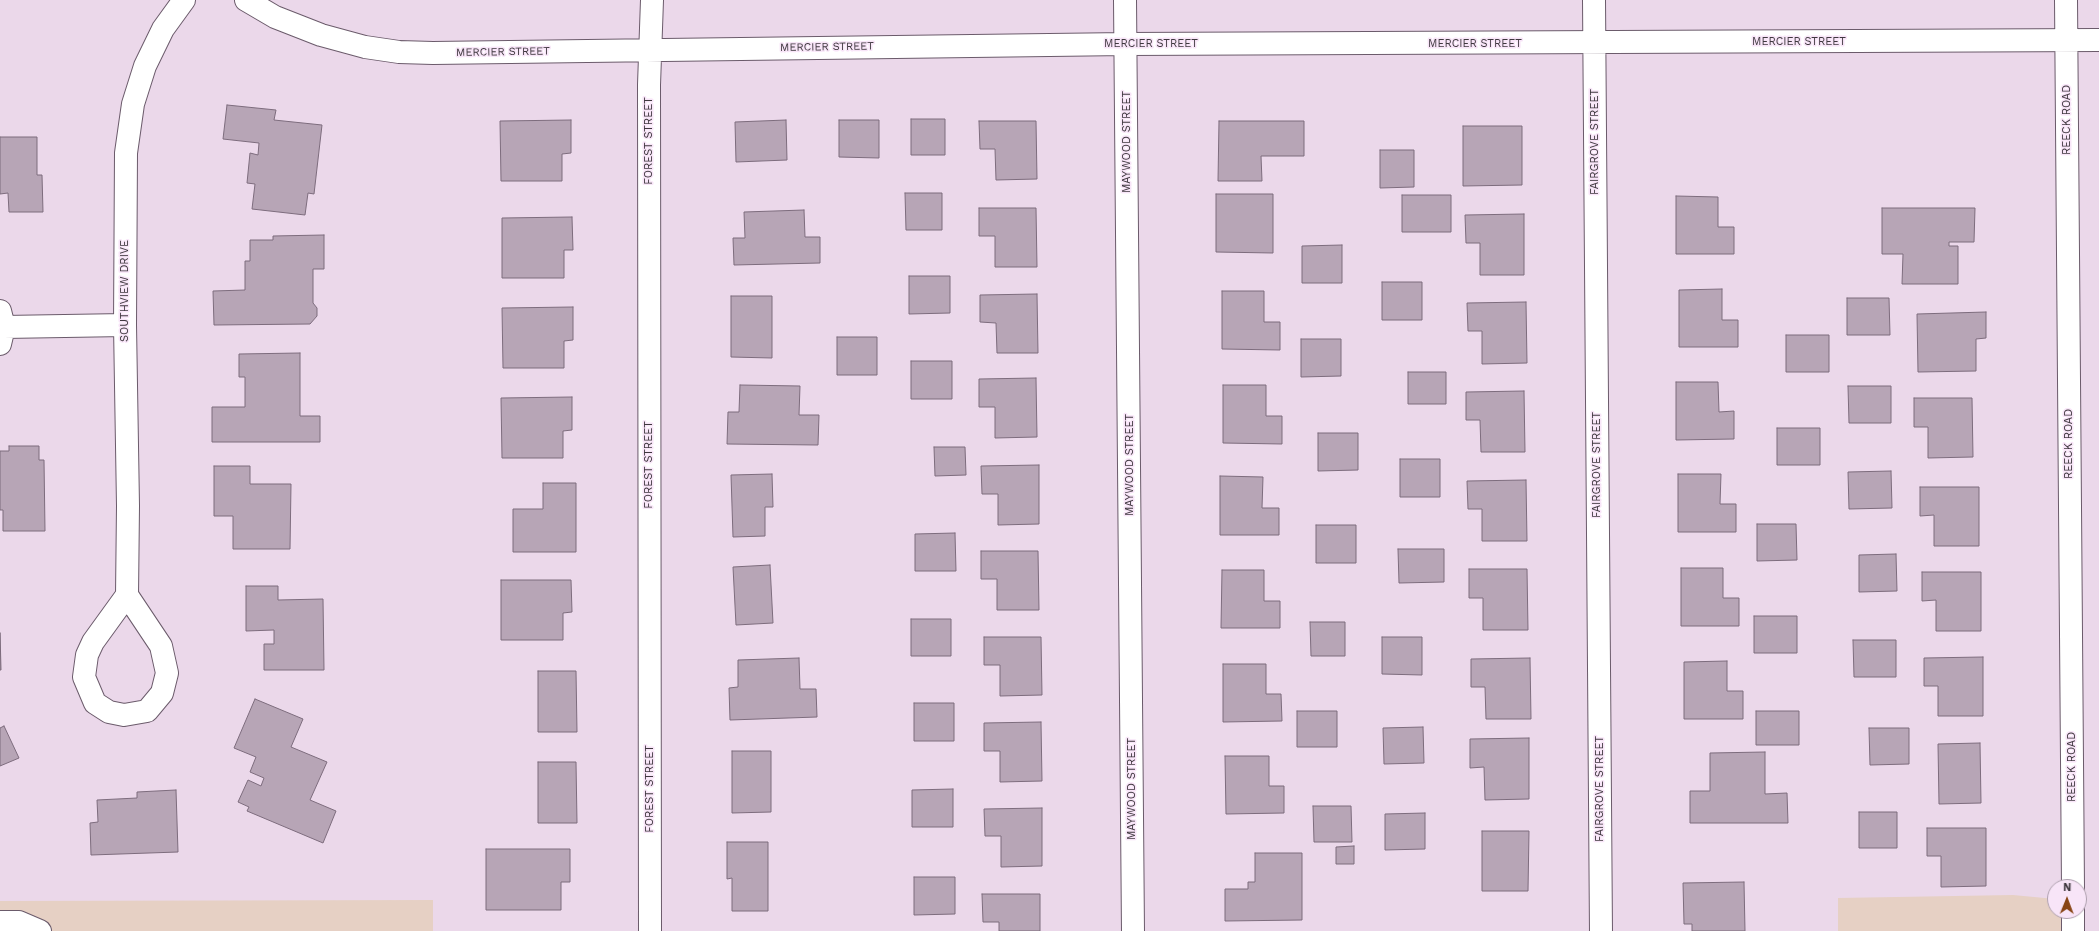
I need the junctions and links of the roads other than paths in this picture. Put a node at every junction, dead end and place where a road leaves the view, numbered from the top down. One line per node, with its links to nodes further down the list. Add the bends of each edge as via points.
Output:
1 (184, 0): 12 (street, SOUTHVIEW DRIVE, via 163,30 145,66 133,104 126,153)
2 (246, 0): 11 (street, MERCIER STREET, via 276,17 321,35 365,47 399,52)
3 (652, 0): 11 (street, FOREST STREET)
4 (1125, 0): 9 (street, MAYWOOD STREET)
5 (1594, 0): 10 (street, FAIRGROVE STREET)
6 (2066, 0): 8 (street, REECK ROAD)
7 (2099, 40): 8 (street, MERCIER STREET)
8 (2066, 41): 10 (street, MERCIER STREET); 15 (street, REECK ROAD)
9 (1126, 44): 10 (street, MERCIER STREET); 11 (street, MERCIER STREET); 20 (street, MAYWOOD STREET)
10 (1594, 44): 21 (street, FAIRGROVE STREET)
11 (649, 49): 19 (street, FOREST STREET)
12 (125, 324): 13 (street); 14 (street, SOUTHVIEW DRIVE)
13 (1, 327)
14 (127, 595): 14 (street, via 87,655 84,677 95,703 108,712 124,715 147,711 162,693 167,672 161,646)
15 (2073, 879)
16 (2073, 919): 22 (street)
17 (0, 922): 18 (street, via 18,922)
18 (40, 931)
19 (650, 931)
20 (1133, 931)
21 (1601, 931)
22 (2073, 931)

